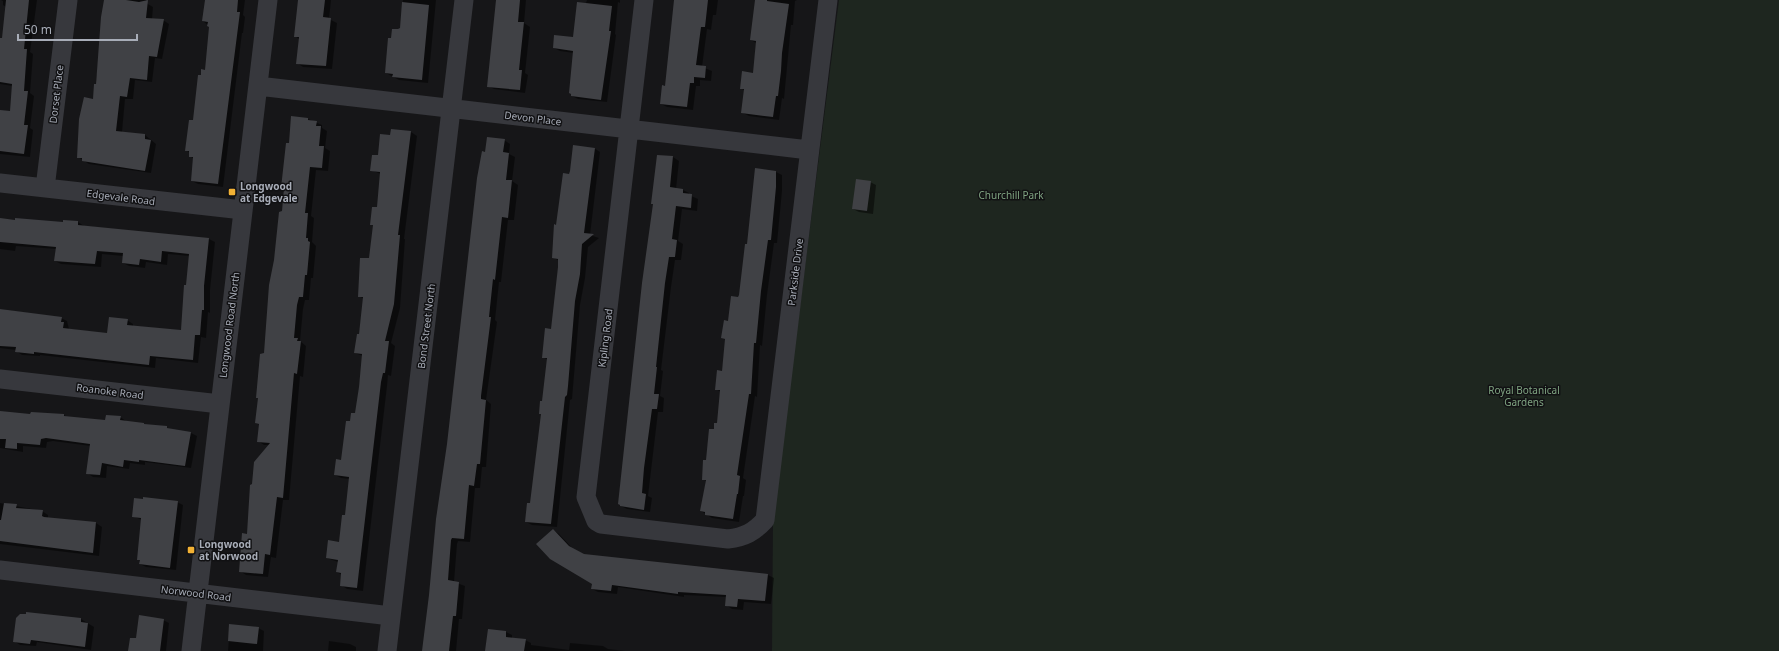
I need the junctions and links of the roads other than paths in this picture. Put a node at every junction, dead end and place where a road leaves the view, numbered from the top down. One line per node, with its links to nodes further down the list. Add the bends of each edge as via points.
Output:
1 (68, 0): 11 (street, Dorset Place)
2 (268, 0): 6 (street, Longwood Road North)
3 (464, 0): 7 (street, Bond Street North)
4 (644, 0): 8 (street, Kipling Road)
5 (828, 0): 9 (street, Parkside Drive)
6 (258, 86): 7 (street, Devon Place); 12 (street, Longwood Road North)
7 (451, 109): 8 (street, Devon Place); 18 (street, Bond Street North)
8 (629, 129): 9 (street, Devon Place); 15 (street, Kipling Road, via 586,497 596,521 601,524 728,539 741,538)
9 (809, 150): 15 (street, Parkside Drive, via 765,520)
10 (0, 182): 11 (street, Edgevale Road)
11 (45, 188): 12 (street, Edgevale Road)
12 (243, 210): 14 (street, Longwood Road North)
13 (0, 379): 14 (street, Roanoke Road)
14 (220, 404): 17 (street, Longwood Road North)
15 (748, 534)
16 (0, 570): 17 (street, Norwood Road)
17 (198, 593): 18 (street, Norwood Road); 19 (street, Longwood Road North)
18 (392, 616): 20 (street, Bond Street North)
19 (191, 651)
20 (387, 651)

